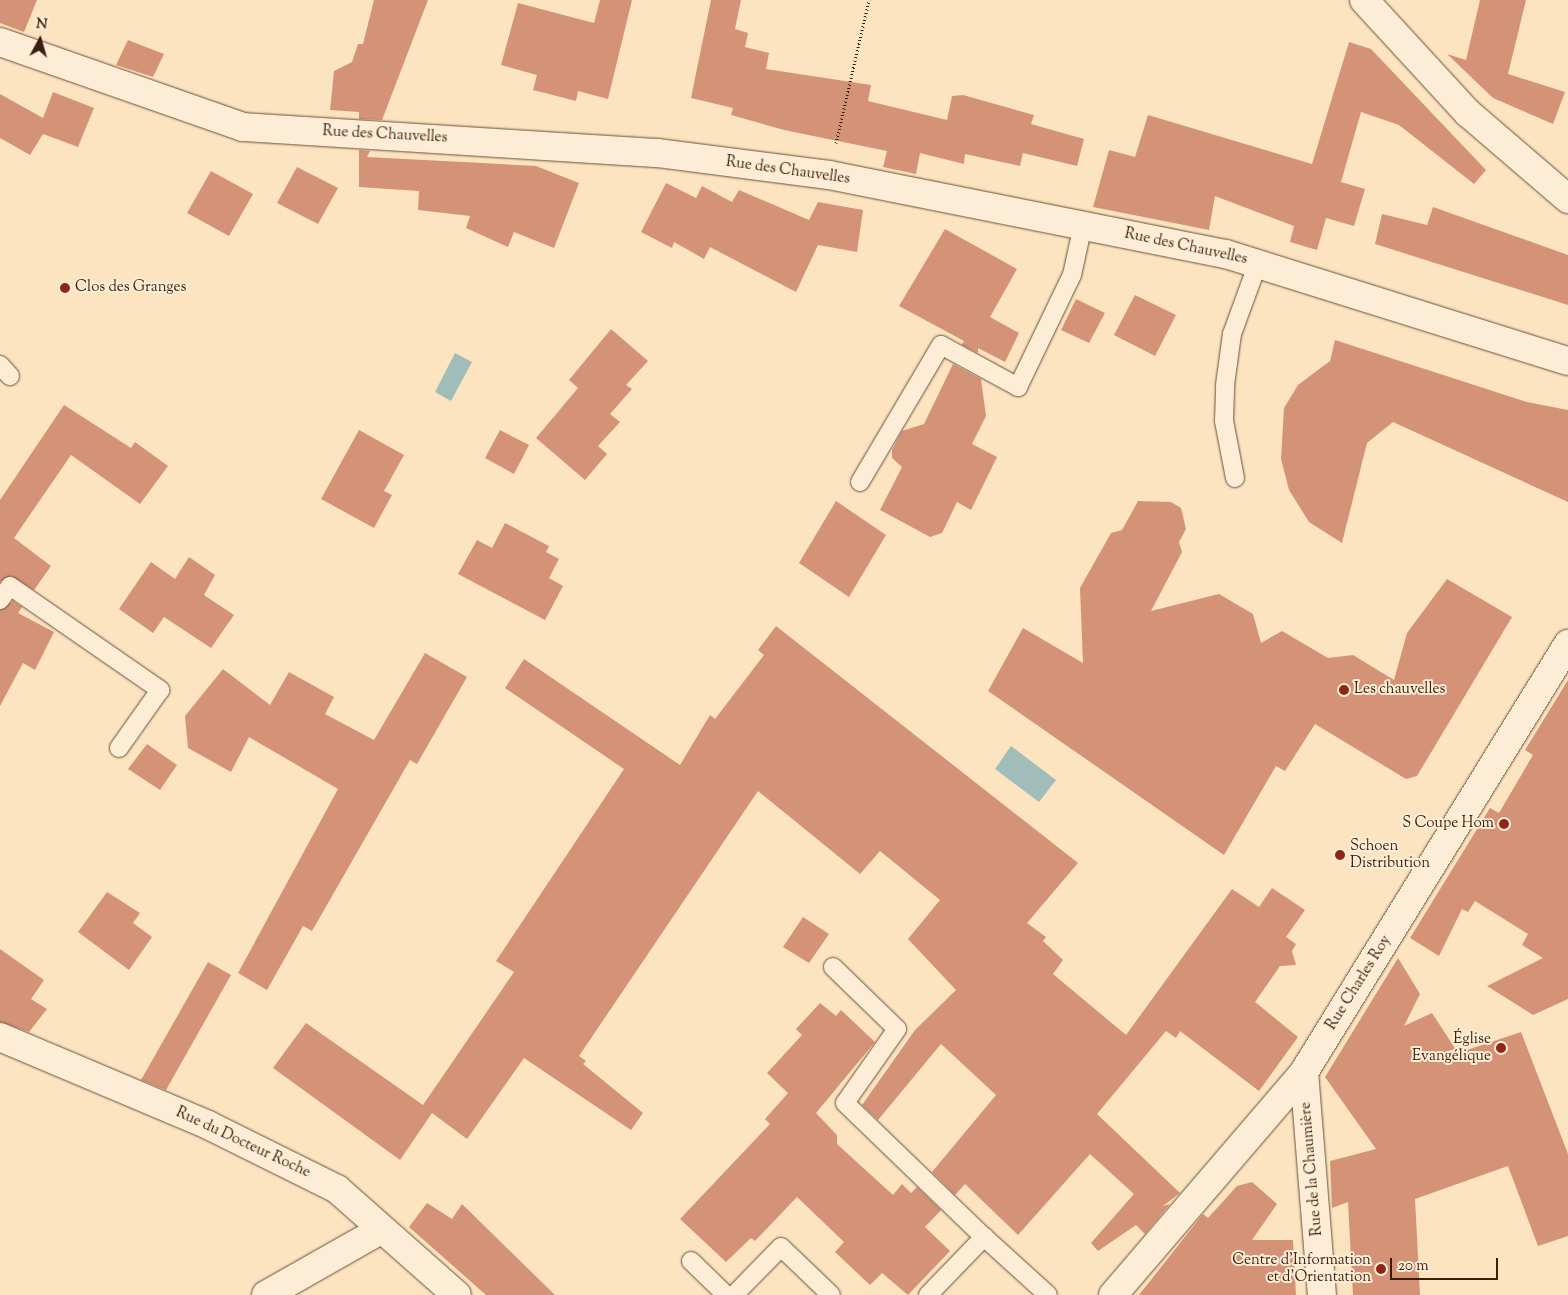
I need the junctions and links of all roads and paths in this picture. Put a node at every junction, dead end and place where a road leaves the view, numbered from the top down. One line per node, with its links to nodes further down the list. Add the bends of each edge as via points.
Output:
1 (868, 0): 4 (path)
2 (1364, 0): 5 (street, via 1468,114)
3 (0, 42): 4 (street, Rue des Chauvelles, via 243,127 616,148)
4 (829, 175): 6 (street, Rue des Chauvelles)
5 (1568, 199)
6 (1084, 225): 7 (street, Rue des Chauvelles); 10 (lane, via 1072,275 1018,387 941,345)
7 (1258, 263): 8 (street, Rue des Chauvelles); 9 (lane, via 1232,334 1225,385 1224,420)
8 (1568, 361)
9 (1235, 478)
10 (860, 482)
11 (0, 600): 13 (lane, via 10,586 160,690)
12 (1568, 644): 16 (street, Rue Charles Roy)
13 (119, 748)
14 (833, 967): 18 (lane, via 897,1029 845,1104)
15 (0, 1037): 17 (street, Rue du Docteur Roche, via 208,1125 337,1189)
16 (1304, 1072): 27 (street, Rue Charles Roy); 28 (street, Rue de la Chaumière)
17 (382, 1229): 20 (street); 21 (street, Rue du Docteur Roche)
18 (984, 1237): 25 (lane); 26 (lane)
19 (691, 1260): 22 (lane)
20 (266, 1295)
21 (457, 1295)
22 (726, 1295)
23 (734, 1295): 24 (lane, via 781,1247)
24 (832, 1295)
25 (928, 1295)
26 (1048, 1295)
27 (1112, 1295)
28 (1322, 1295)

